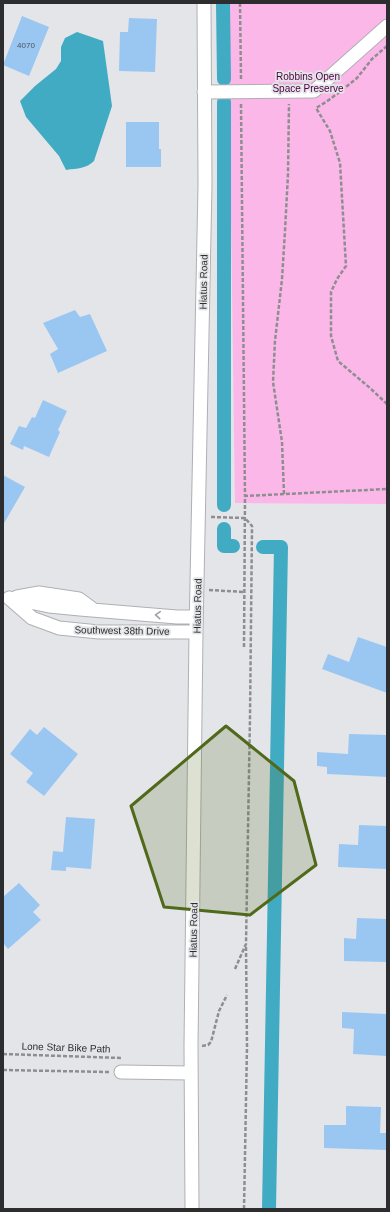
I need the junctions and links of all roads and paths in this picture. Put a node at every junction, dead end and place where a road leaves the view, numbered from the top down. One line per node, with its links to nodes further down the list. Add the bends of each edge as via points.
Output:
1 (204, 3): 7 (street, Hiatus Road)
2 (240, 3): 5 (path)
3 (387, 26): 6 (street, via 314,91)
4 (387, 46): 8 (path, via 347,87 316,108 330,131 340,163 346,266 331,292 331,336 338,361)
5 (241, 91): 6 (street); 7 (street); 11 (path)
6 (289, 91): 10 (path, via 285,231 273,382 282,442)
7 (204, 92): 12 (street, Hiatus Road, via 205,185)
8 (387, 404)
9 (387, 489): 10 (path)
10 (284, 494): 11 (path)
11 (245, 496): 13 (path)
12 (198, 517): 13 (path); 17 (street, Hiatus Road)
13 (245, 518): 15 (path); 20 (path, via 252,526)
14 (209, 590): 15 (path)
15 (244, 592): 19 (path)
16 (6, 597): 17 (street, Southwest 38th Drive, one-way to 16, via 49,606); 18 (street, Southwest 38th Drive, via 32,618 58,628 99,632)
17 (196, 617): 18 (street, Hiatus Road)
18 (196, 632): 28 (street, Hiatus Road)
19 (244, 647)
20 (246, 944): 21 (path); 30 (path)
21 (235, 969)
22 (227, 995): 23 (path, via 219,1011 211,1042)
23 (200, 1046)
24 (3, 1054): 25 (path, Lone Star Bike Path)
25 (127, 1058)
26 (3, 1070): 27 (path)
27 (121, 1072): 28 (street)
28 (191, 1073): 29 (street, Hiatus Road)
29 (192, 1209)
30 (244, 1209)

